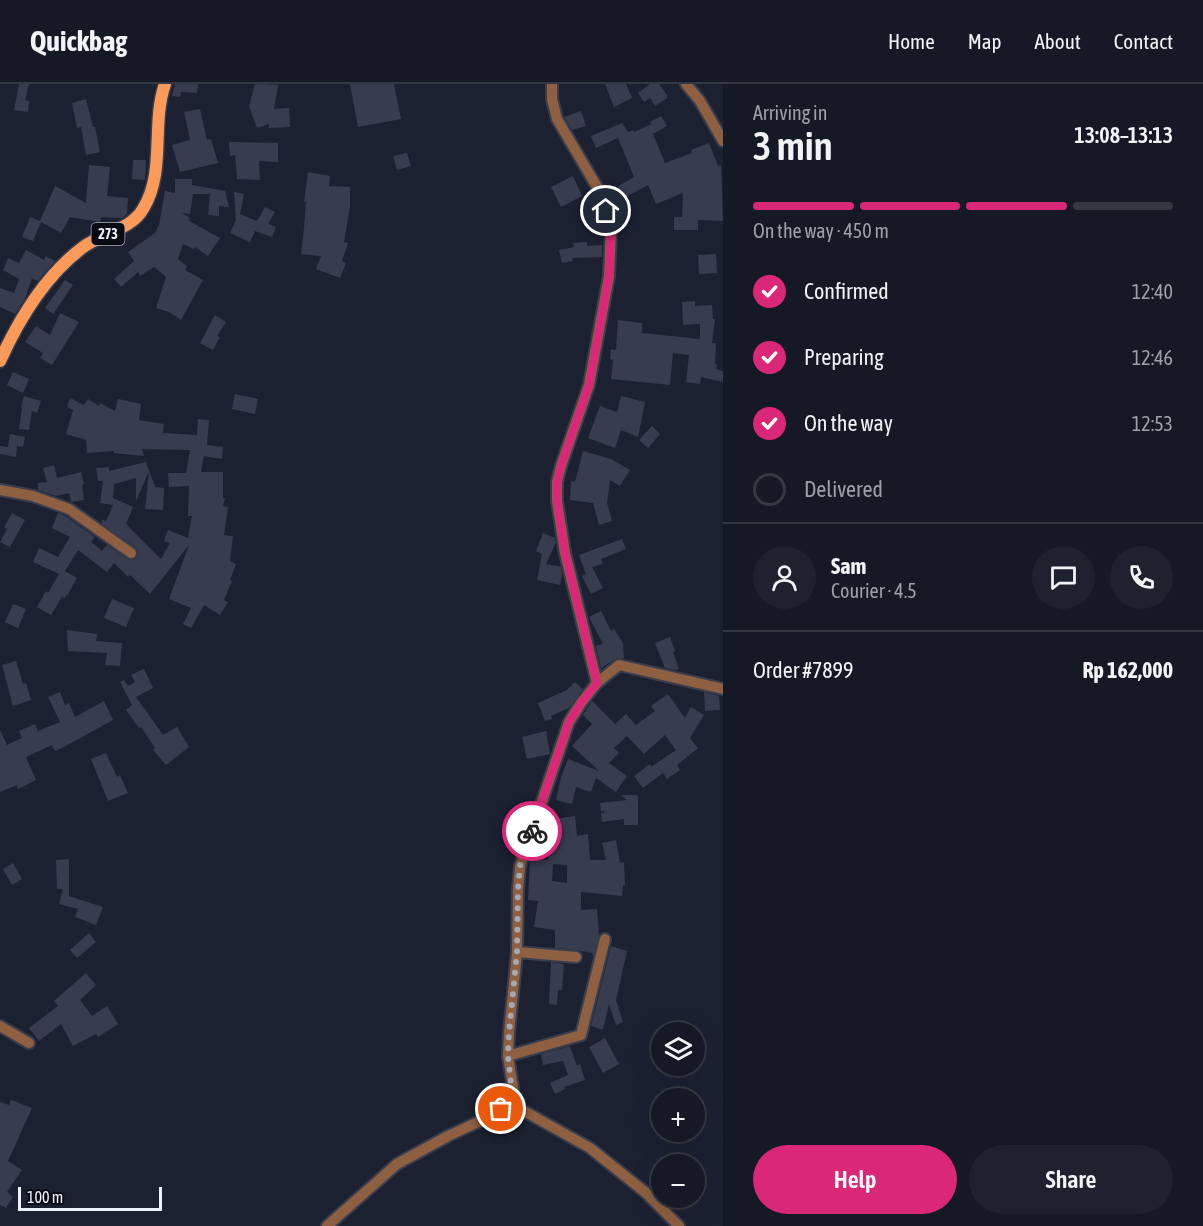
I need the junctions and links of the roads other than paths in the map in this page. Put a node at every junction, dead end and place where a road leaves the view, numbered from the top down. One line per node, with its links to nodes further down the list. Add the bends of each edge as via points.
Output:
1 (165, 84): 6 (main road, 273, via 158,117 154,176 144,208 134,220 83,247 59,268 42,288)
2 (552, 84): 9 (street, via 557,119 600,192 611,230 609,276 589,385 557,482 565,553)
3 (686, 84): 4 (street)
4 (723, 141): 5 (street)
5 (723, 152)
6 (0, 361)
7 (0, 490): 8 (street, via 69,509)
8 (130, 553)
9 (597, 683): 10 (street, via 619,665); 12 (street, via 569,722 520,866)
10 (723, 689)
11 (605, 939): 16 (street, via 580,1035)
12 (517, 952): 13 (street); 16 (street)
13 (576, 957)
14 (0, 1026): 15 (street)
15 (29, 1043)
16 (508, 1056): 17 (street, via 513,1088)
17 (508, 1102): 18 (street, via 493,1115 397,1164); 19 (street, via 590,1148 645,1192)
18 (327, 1226)
19 (679, 1226)

